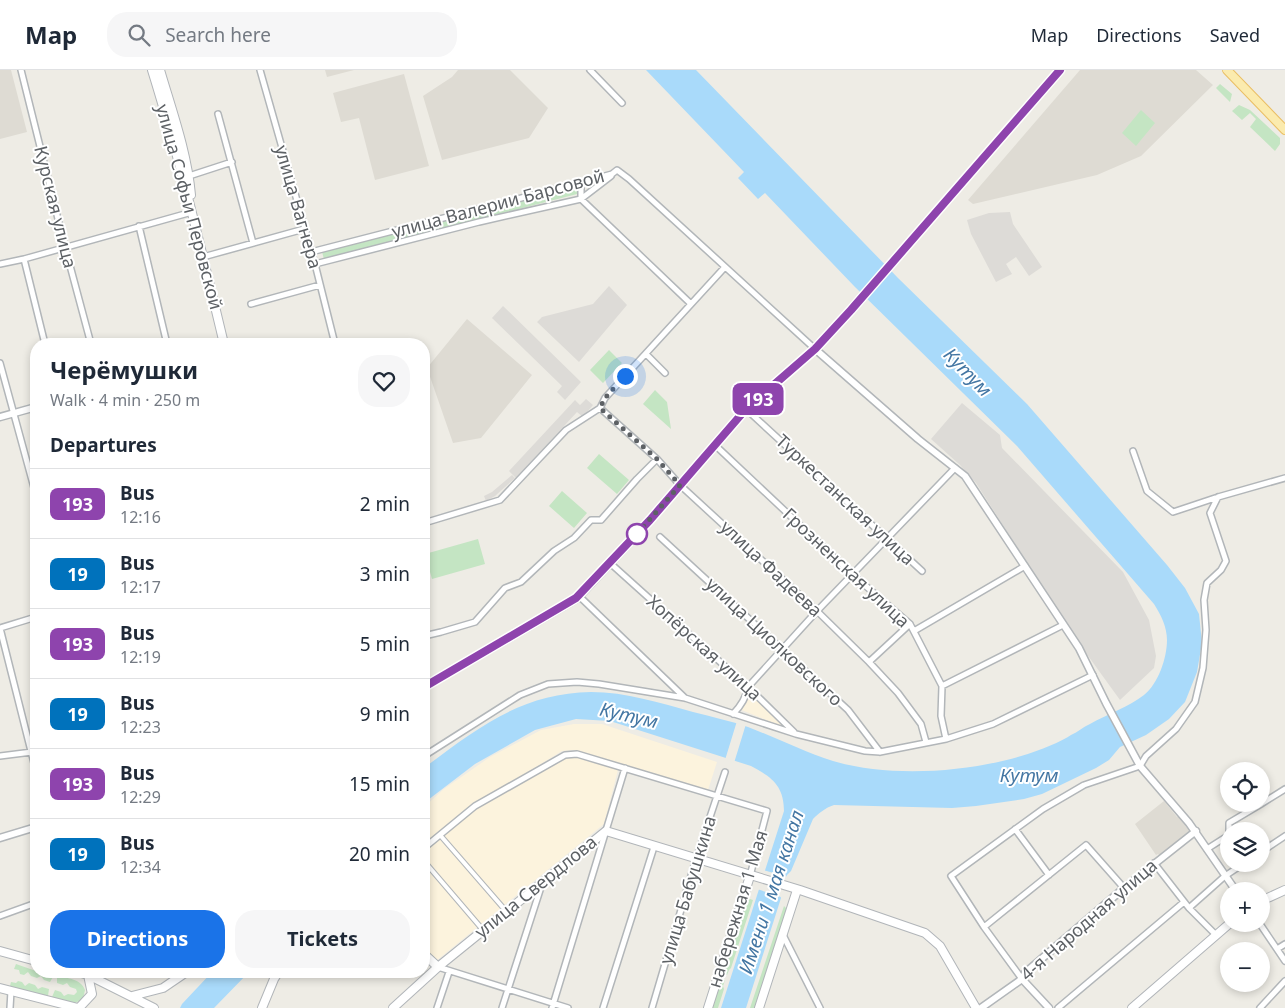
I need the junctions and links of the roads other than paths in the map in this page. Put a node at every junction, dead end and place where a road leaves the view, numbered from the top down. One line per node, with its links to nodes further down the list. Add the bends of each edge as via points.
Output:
1 (21, 70): 22 (street, Курская улица)
2 (152, 70): 16 (main road, улица Софьи Перовской)
3 (160, 70): 13 (main road)
4 (260, 70): 19 (street, улица Вагнера)
5 (590, 70): 8 (street)
6 (1060, 70): 37 (main road)
7 (1227, 70): 10 (main road)
8 (622, 103)
9 (218, 114): 11 (street)
10 (1285, 130)
11 (232, 162): 13 (street); 21 (street)
12 (612, 174): 14 (street, улица Валерии Барсовой); 15 (street, улица Валерии Барсовой); 28 (street, via 617,170 629,179)
13 (189, 176): 16 (main road)
14 (581, 182): 15 (street); 17 (street, улица Валерии Барсовой)
15 (581, 199): 20 (street, улица Валерии Барсовой); 31 (street)
16 (192, 212): 18 (street); 24 (main road, улица Софьи Перовской)
17 (435, 220): 20 (street); 23 (street, улица Валерии Барсовой)
18 (139, 226): 22 (street); 34 (street)
19 (304, 229): 21 (street); 23 (street, улица Вагнера)
20 (438, 233): 27 (street, улица Валерии Барсовой)
21 (253, 244): 24 (street)
22 (65, 247): 25 (street); 33 (street, Курская улица)
23 (311, 252): 27 (street, улица Вагнера)
24 (203, 257): 35 (main road, улица Софьи Перовской)
25 (24, 259): 26 (street); 32 (street)
26 (0, 264)
27 (314, 264): 29 (street, улица Вагнера)
28 (725, 267): 31 (street); 37 (street)
29 (320, 285): 30 (street); 36 (street, улица Вагнера)
30 (251, 304)
31 (691, 304): 38 (street)
32 (44, 338)
33 (89, 338)
34 (166, 338)
35 (223, 338)
36 (333, 338)
37 (815, 349): 42 (main road); 49 (street)
38 (646, 354): 40 (street); 41 (street, via 605,398)
39 (0, 363): 44 (street)
40 (665, 373)
41 (600, 408): 48 (street, улица Фадеева); 54 (street, via 566,430 500,500)
42 (746, 409): 46 (main road); 56 (street, Туркестанская улица)
43 (30, 410): 44 (street)
44 (13, 414): 45 (street); 50 (street)
45 (0, 417)
46 (716, 446): 52 (main road); 60 (street, Грозненская улица)
47 (1133, 451): 53 (street, via 1147,491 1173,512)
48 (657, 459): 52 (street, улица Фадеева); 68 (street, via 601,520 591,520 521,582 505,588 474,622)
49 (955, 468): 56 (street); 58 (street, via 965,476)
50 (30, 474)
51 (1285, 478): 53 (street)
52 (680, 485): 57 (main road); 62 (street, улица Фадеева)
53 (1218, 497): 85 (street, via 1210,513 1226,561 1207,584 1203,668 1195,702 1176,729 1146,756)
54 (430, 521)
55 (660, 537): 69 (street, улица Циолковского)
56 (886, 539): 59 (street, Туркестанская улица); 60 (street)
57 (610, 563): 61 (main road); 74 (street, Хопёрская улица)
58 (1025, 566): 65 (street); 67 (street)
59 (922, 571)
60 (853, 575): 62 (street); 64 (street, Грозненская улица)
61 (579, 596): 72 (main road); 75 (street)
62 (817, 611): 69 (street); 70 (street, улица Фадеева)
63 (30, 619): 66 (street)
64 (910, 624): 67 (street, Грозненская улица); 70 (street)
65 (1063, 624): 71 (street); 73 (street)
66 (0, 628): 80 (street)
67 (914, 631): 73 (street, Грозненская улица)
68 (430, 635)
69 (781, 650): 74 (street); 83 (street, улица Циолковского, via 848,710)
70 (869, 662): 79 (street, улица Фадеева, via 921,724)
71 (1092, 676): 78 (street, via 993,724); 85 (street)
72 (430, 683)
73 (942, 686): 78 (street, Грозненская улица)
74 (748, 687): 76 (street, via 740,708); 77 (street, Хопёрская улица)
75 (684, 698): 76 (street); 82 (street, via 599,684 548,684 520,694)
76 (733, 714): 77 (street)
77 (796, 734): 83 (street)
78 (946, 739): 79 (street)
79 (926, 742): 83 (street)
80 (30, 744)
81 (30, 752): 84 (street)
82 (430, 752)
83 (880, 752)
84 (0, 756)
85 (1140, 766): 94 (street, via 1084,785); 95 (street)
86 (625, 768): 89 (street); 96 (street); 97 (street, via 577,754 565,755 476,806)
87 (725, 772): 89 (street, улица Бабушкина)
88 (1285, 789): 90 (street)
89 (718, 795): 105 (street, улица Бабушкина); 111 (street, набережная 1 Мая, via 767,810)
90 (1270, 798)
91 (1247, 812): 92 (street)
92 (1229, 822)
93 (30, 829): 99 (street)
94 (1015, 829): 109 (street); 123 (street, via 951,876)
95 (1196, 831): 104 (street); 106 (street, 4-я Народная улица)
96 (606, 832): 103 (main road, улица Свердлова); 112 (main road, улица Свердлова); 149 (street)
97 (440, 834): 101 (street); 121 (street)
98 (1285, 836): 102 (street)
99 (0, 838)
100 (1220, 841): 104 (street)
101 (430, 843)
102 (1270, 846)
103 (654, 847): 105 (main road, улица Свердлова); 159 (street)
104 (1207, 849): 110 (street)
105 (696, 859): 111 (main road, улица Свердлова); 160 (street, улица Бабушкина)
106 (1154, 863): 114 (street, 4-я Народная улица); 118 (street)
107 (430, 868): 124 (street)
108 (1231, 872): 110 (street)
109 (1049, 875): 114 (street, via 1086,845); 123 (street)
110 (1225, 876): 113 (street); 120 (street)
111 (754, 877): 115 (main road, улица Свердлова); 161 (main road, набережная 1 Мая)
112 (543, 881): 121 (main road, улица Свердлова); 146 (street)
113 (1229, 882)
114 (1124, 888): 143 (street, 4-я Народная улица)
115 (794, 889): 127 (main road); 163 (main road, улица Свердлова, via 925,933 940,946)
116 (1285, 890): 117 (main road)
117 (1270, 897)
118 (1184, 902): 120 (street); 166 (street)
119 (30, 905): 122 (street)
120 (1189, 908): 128 (street)
121 (506, 911): 124 (main road, улица Свердлова)
122 (0, 916)
123 (984, 927): 143 (street)
124 (483, 930): 135 (main road, улица Свердлова)
125 (1220, 932): 128 (main road)
126 (1265, 932): 130 (street)
127 (783, 934): 150 (main road); 162 (street)
128 (1216, 935): 167 (main road)
129 (1285, 944): 130 (street)
130 (1277, 949): 134 (street)
131 (0, 951): 132 (main road)
132 (30, 959)
133 (430, 960): 135 (main road)
134 (1285, 961)
135 (438, 967): 136 (street); 137 (main road, улица Свердлова)
136 (449, 972): 146 (street); 156 (street)
137 (430, 974)
138 (89, 978): 152 (main road, via 92,994)
139 (98, 978): 148 (main road)
140 (178, 978): 148 (main road, via 163,988)
141 (275, 978): 154 (main road)
142 (426, 978): 155 (main road, улица Свердлова)
143 (1022, 979): 164 (street, 4-я Народная улица); 165 (street)
144 (1285, 981): 168 (street)
145 (0, 988): 147 (main road)
146 (508, 990): 149 (street); 157 (street)
147 (11, 991): 151 (street); 152 (main road)
148 (132, 996): 153 (main road)
149 (552, 1006): 158 (street)
150 (760, 1006)
151 (10, 1008)
152 (79, 1008)
153 (154, 1008)
154 (262, 1008)
155 (393, 1008)
156 (437, 1008)
157 (502, 1008)
158 (568, 1008)
159 (604, 1008)
160 (652, 1008)
161 (708, 1008)
162 (820, 1008)
163 (976, 1008)
164 (981, 1008)
165 (1049, 1008)
166 (1058, 1008)
167 (1132, 1008)
168 (1260, 1008)

